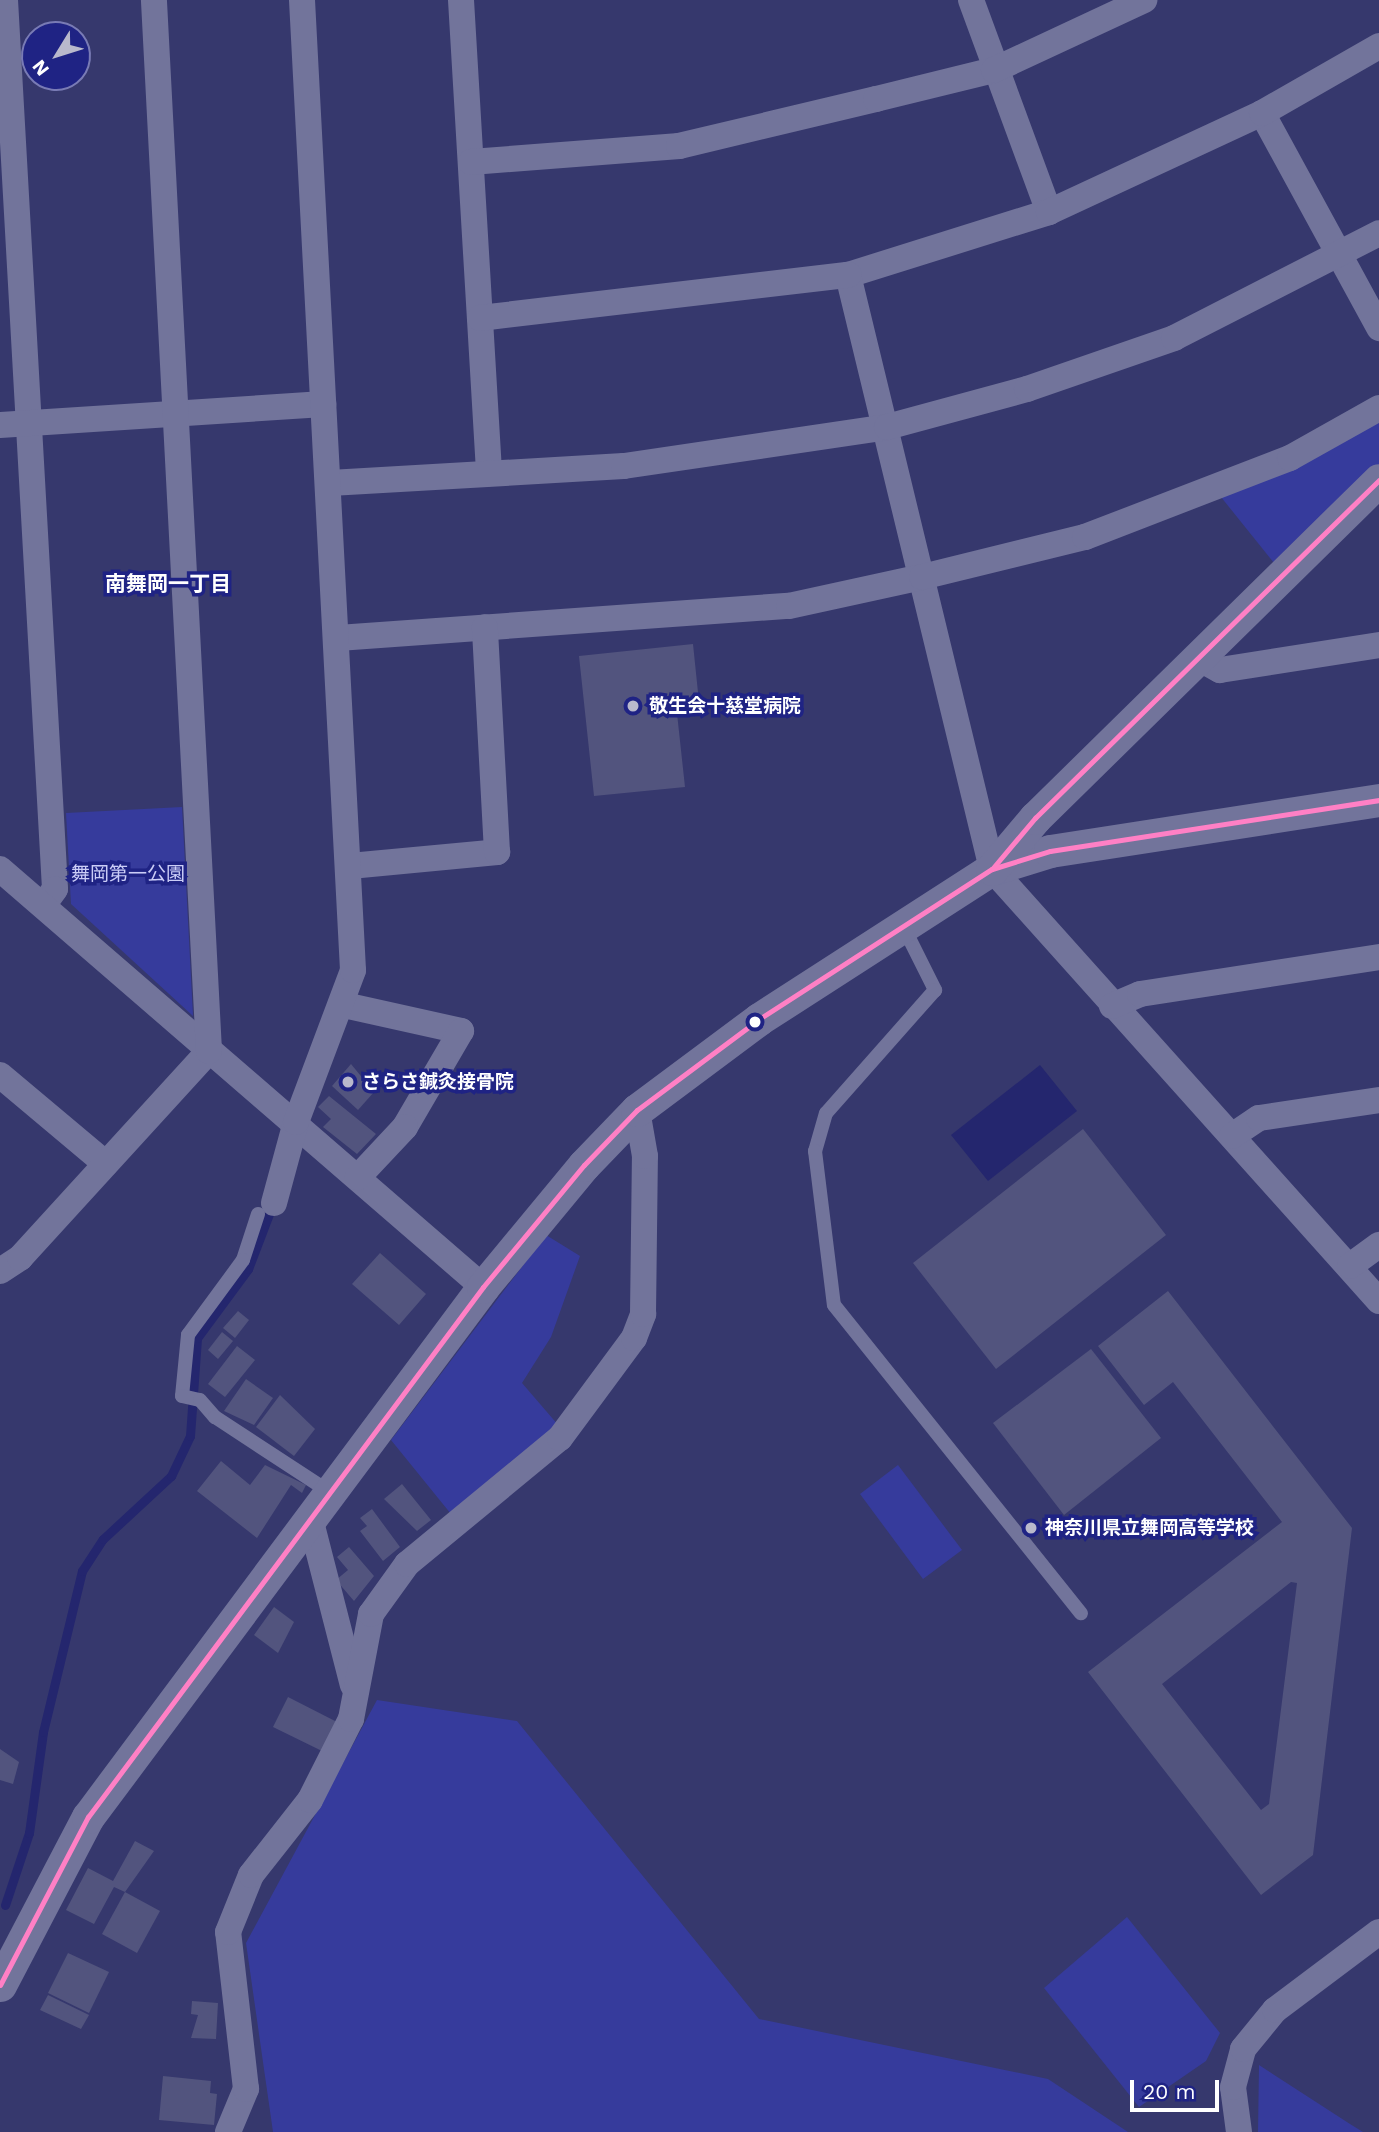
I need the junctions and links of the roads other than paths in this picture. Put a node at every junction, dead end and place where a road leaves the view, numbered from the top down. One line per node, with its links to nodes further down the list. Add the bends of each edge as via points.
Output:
1 (5, 0): 20 (street)
2 (155, 0): 19 (street)
3 (302, 0): 17 (street)
4 (461, 0): 10 (street)
5 (971, 0): 8 (street)
6 (1144, 0): 8 (street)
7 (1379, 46): 9 (street)
8 (994, 70): 10 (street, via 679,146); 11 (street)
9 (1262, 113): 11 (street); 13 (street)
10 (471, 162): 15 (street)
11 (1049, 212): 14 (street)
12 (1379, 233): 13 (street)
13 (1340, 257): 16 (street); 21 (street, via 1174,338 1027,389)
14 (848, 275): 15 (street); 21 (street)
15 (481, 318): 22 (street)
16 (1379, 328)
17 (323, 404): 19 (street); 24 (street)
18 (1379, 408): 25 (street, via 1290,458 1085,537)
19 (176, 412): 20 (street); 39 (street)
20 (13, 424): 34 (street, via 55,888)
21 (887, 427): 22 (street, via 624,467); 25 (street)
22 (489, 473): 24 (street)
23 (1379, 480): 29 (street)
24 (330, 483): 27 (street)
25 (922, 577): 26 (street, via 789,606); 33 (street)
26 (485, 627): 27 (street); 31 (street, via 497,852)
27 (338, 638): 31 (street)
28 (1379, 645): 29 (street, via 1220,670)
29 (1198, 657): 33 (street)
30 (1379, 800): 33 (street, via 1050,851)
31 (350, 866): 37 (street, via 353,970)
32 (0, 869): 34 (street)
33 (992, 869): 35 (street); 38 (street)
34 (44, 904): 39 (street)
35 (903, 926): 42 (street, via 759,1019); 55 (lane, via 935,990 826,1113 815,1151 834,1305)
36 (1379, 957): 38 (street, via 1140,994)
37 (344, 1005): 43 (street); 46 (street, via 461,1031 405,1127)
38 (1112, 1006): 44 (street)
39 (209, 1051): 43 (street); 45 (street)
40 (0, 1075): 45 (street)
41 (1379, 1100): 44 (street, via 1259,1118)
42 (637, 1110): 51 (street); 56 (street, via 645,1156 643,1314 634,1338 561,1438 407,1564 372,1614)
43 (296, 1122): 46 (street); 47 (street)
44 (1233, 1136): 49 (street)
45 (106, 1164): 50 (street)
46 (358, 1177): 51 (street)
47 (265, 1207): 53 (lane, via 243,1260 188,1335 182,1396 200,1400 215,1417)
48 (1379, 1245): 49 (street)
49 (1350, 1266): 52 (street)
50 (0, 1271)
51 (483, 1287): 53 (street)
52 (1379, 1301)
53 (332, 1494): 54 (street)
54 (311, 1522): 56 (street); 58 (street, via 88,1817)
55 (1081, 1613)
56 (356, 1697): 59 (street, via 351,1720 310,1800 251,1875 228,1932 246,2089)
57 (1379, 1932): 60 (street, via 1275,2010 1243,2049 1233,2087)
58 (0, 1984)
59 (228, 2132)
60 (1239, 2132)

